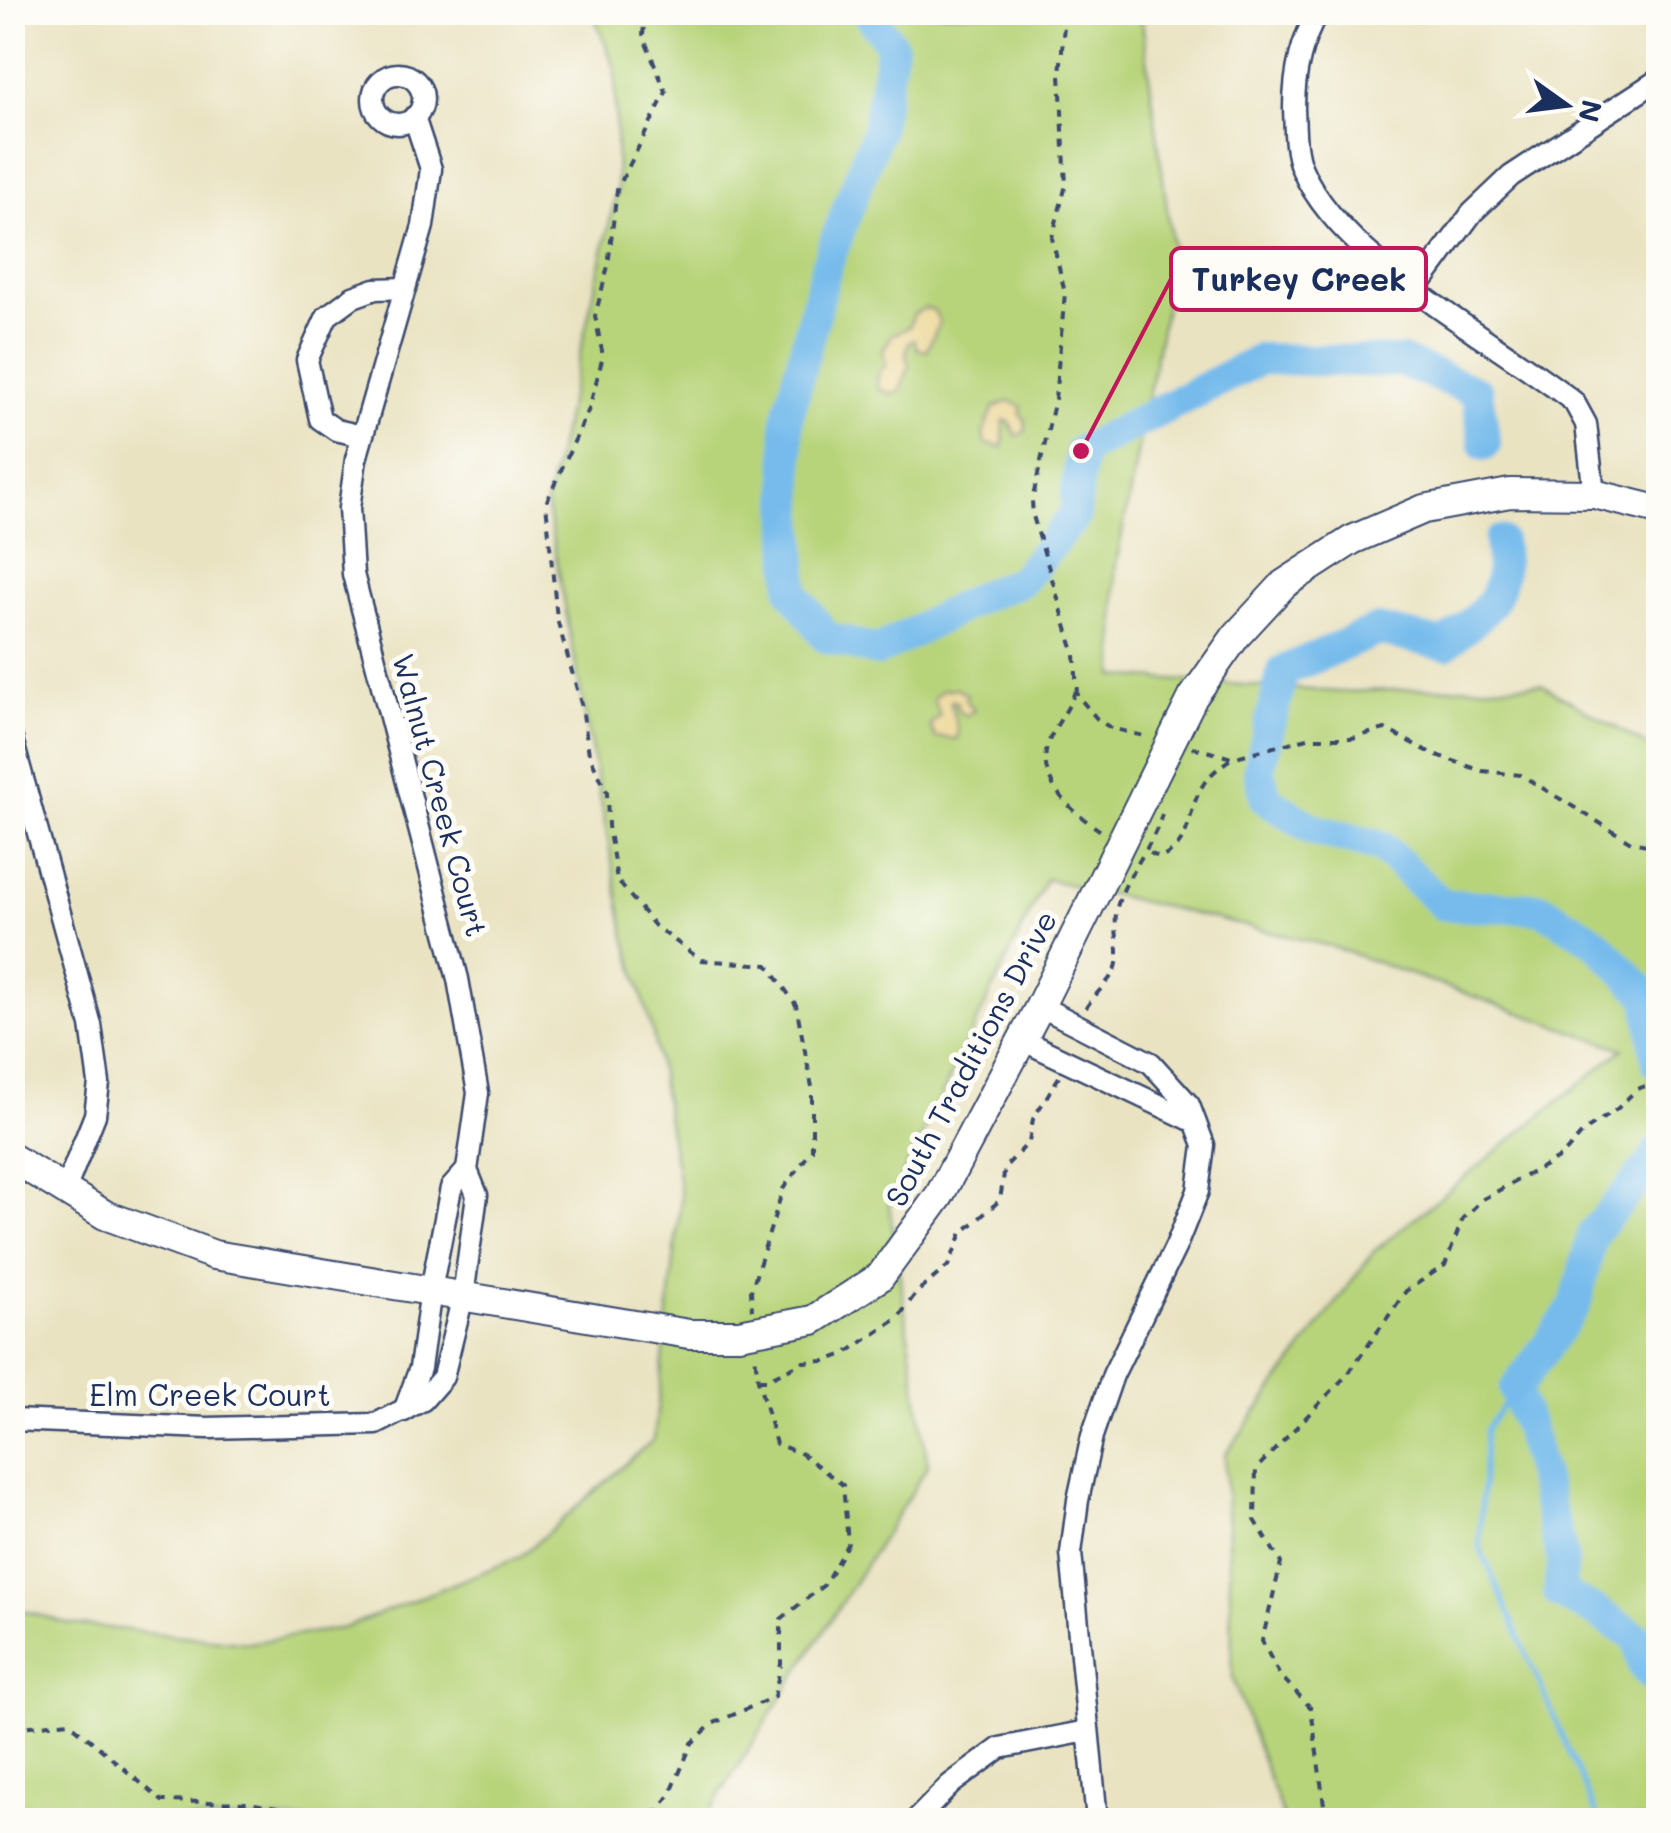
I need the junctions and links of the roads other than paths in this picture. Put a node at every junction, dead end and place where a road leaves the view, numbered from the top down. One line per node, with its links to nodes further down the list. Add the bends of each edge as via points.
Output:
1 (1318, 12): 5 (street, via 1298,60 1300,166 1338,223 1376,262)
2 (1658, 80): 5 (street, via 1511,176 1472,212)
3 (414, 117): 4 (street, Walnut Creek Court, via 431,169)
4 (405, 288): 6 (street, Walnut Creek Court); 6 (street, via 353,297 327,316 307,360 320,419)
5 (1416, 289): 7 (street, via 1574,402 1586,424)
6 (362, 436): 14 (street, Walnut Creek Court, via 349,508 353,574 458,979 478,1093)
7 (1594, 494): 8 (street, South Traditions Drive); 10 (street, South Traditions Drive, via 1510,492 1424,508 1352,540 1284,584 1236,636 1193,698)
8 (1658, 510)
9 (12, 739): 15 (street, via 91,1025 99,1083 95,1116)
10 (1040, 1006): 11 (street, South Traditions Drive); 12 (street, via 1151,1063 1189,1105)
11 (1022, 1040): 12 (street); 17 (street, South Traditions Drive, via 939,1196 880,1277 813,1320 689,1334)
12 (1195, 1122): 20 (street, via 1204,1145 1198,1191 1112,1375 1078,1500 1070,1553)
13 (12, 1158): 15 (street, South Traditions Drive)
14 (467, 1170): 16 (street, Walnut Creek Court, via 451,1188); 17 (street, Walnut Creek Court, via 476,1195)
15 (65, 1190): 16 (street, South Traditions Drive, via 105,1215 214,1255)
16 (430, 1290): 17 (street, South Traditions Drive); 18 (street, via 420,1368)
17 (463, 1296): 18 (street, Elm Creek Court, via 443,1377)
18 (404, 1411): 19 (street, Elm Creek Court, via 376,1424 246,1427)
19 (12, 1420)
20 (1087, 1731): 21 (street, via 1000,1748); 22 (street)
21 (916, 1820)
22 (1097, 1820)

